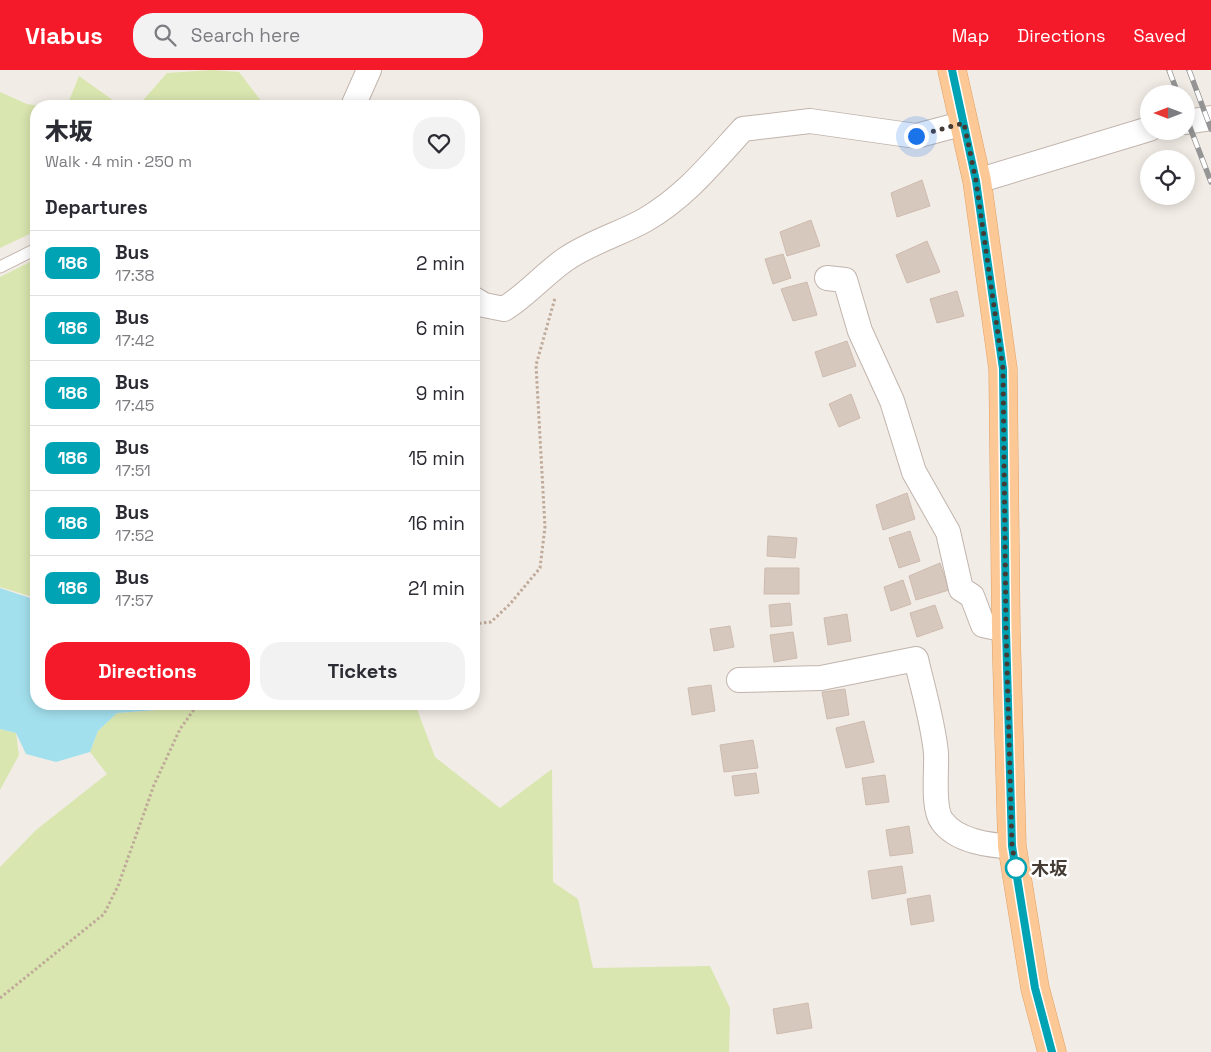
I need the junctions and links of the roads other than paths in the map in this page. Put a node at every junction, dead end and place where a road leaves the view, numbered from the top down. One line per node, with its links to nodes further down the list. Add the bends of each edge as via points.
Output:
1 (369, 70): 3 (street)
2 (952, 70): 6 (main road)
3 (356, 100)
4 (1211, 118): 5 (street)
5 (1195, 121)
6 (964, 123): 8 (main road); 12 (street, via 916,136 810,121 743,129 687,191 644,220 566,259 504,309)
7 (1140, 132): 8 (street)
8 (976, 181): 13 (main road, via 1003,369)
9 (30, 252): 10 (lane)
10 (0, 268)
11 (826, 278): 13 (street, via 845,280 860,331 892,401 914,472 948,532 961,589 972,596 983,626)
12 (480, 303)
13 (1006, 630): 15 (main road)
14 (739, 680): 15 (street, via 820,678 916,659 936,751 938,811 942,822 964,837 988,846)
15 (1012, 846): 16 (main road, via 1035,988)
16 (1052, 1052)

